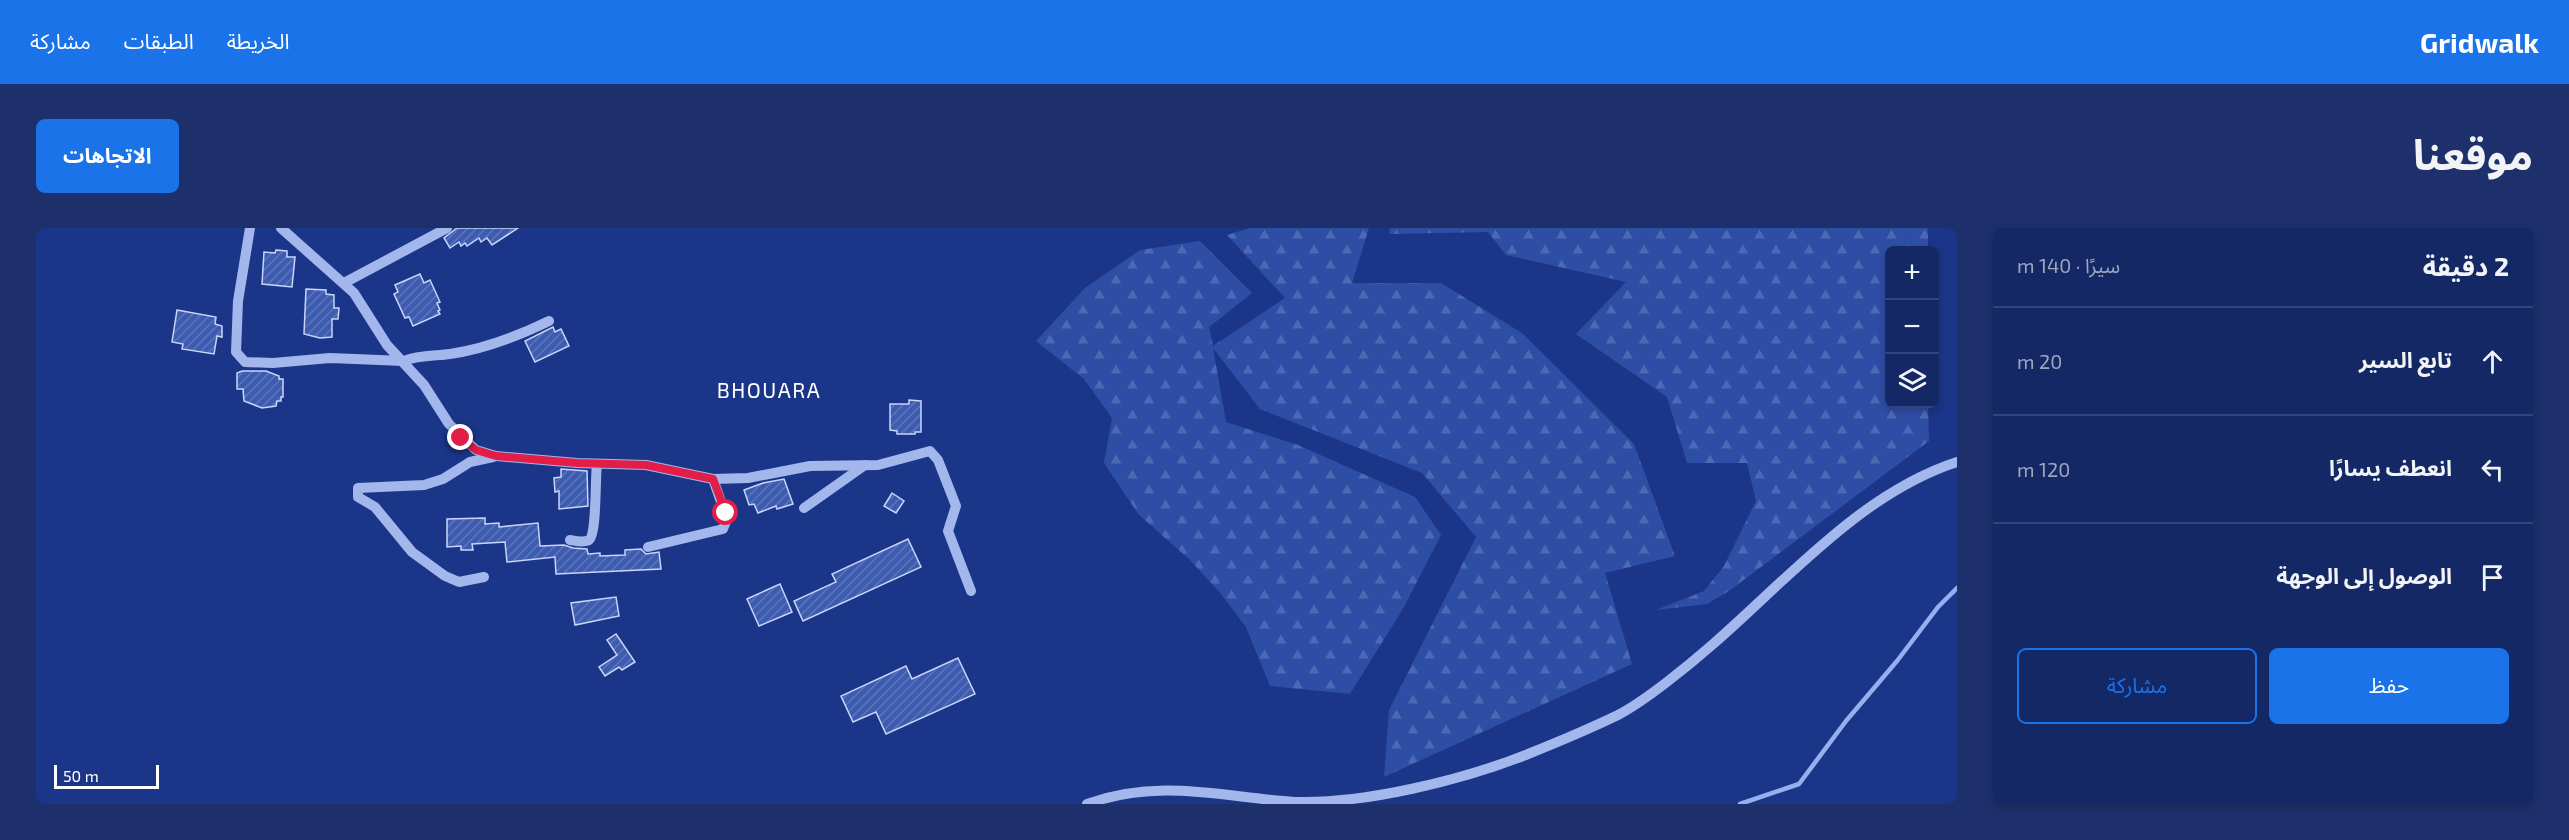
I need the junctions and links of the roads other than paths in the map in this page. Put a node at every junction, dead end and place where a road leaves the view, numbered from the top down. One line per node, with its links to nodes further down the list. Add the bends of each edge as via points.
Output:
1 (250, 228): 6 (street, via 238,301 236,352 245,362 330,358)
2 (281, 228): 4 (street)
3 (447, 228): 4 (street)
4 (344, 283): 6 (street, via 387,345)
5 (549, 321): 6 (street, via 484,347)
6 (404, 361): 7 (street, via 461,438 476,450)
7 (496, 456): 9 (street); 15 (street, via 471,462 424,485 358,488 358,497 375,507 412,552 445,576 459,582)
8 (1957, 462): 17 (street, via 1884,498 1839,531 1710,647 1620,714 1526,755 1450,780)
9 (597, 464): 11 (street, via 646,465); 13 (street, via 591,538)
10 (866, 465): 11 (street, via 810,466 748,478); 12 (street); 16 (street, via 930,451 938,460 956,506 948,531)
11 (713, 479): 14 (street, via 727,519 723,529)
12 (804, 508)
13 (570, 540)
14 (648, 547)
15 (484, 577)
16 (971, 591)
17 (1328, 803): 18 (street, via 1178,790 1117,794)
18 (1087, 804)

